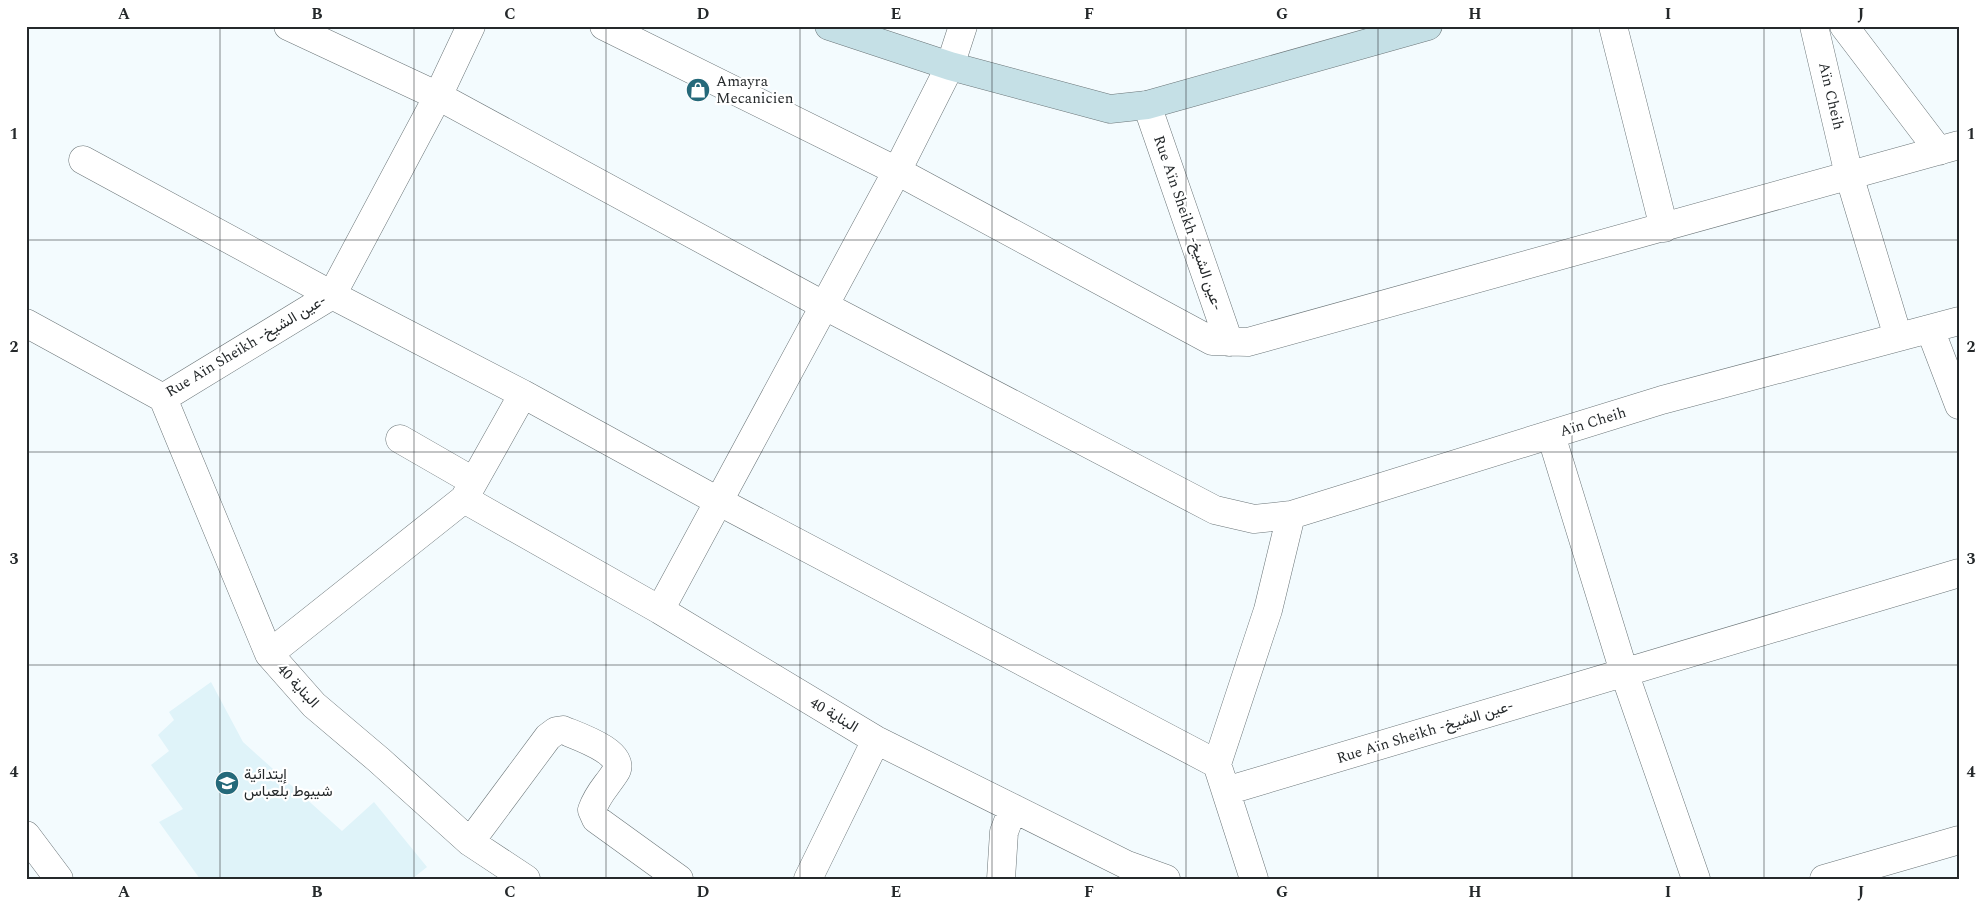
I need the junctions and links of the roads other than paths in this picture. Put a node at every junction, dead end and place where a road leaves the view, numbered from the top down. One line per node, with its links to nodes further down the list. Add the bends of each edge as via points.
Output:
1 (288, 26): 11 (street, Aïn Cheih)
2 (471, 26): 11 (street, Rue Aïn Sheikh -عين الشيخ-)
3 (604, 26): 15 (street)
4 (828, 26): 10 (street)
5 (963, 26): 10 (street)
6 (1428, 26): 12 (street)
7 (1613, 26): 17 (street)
8 (1814, 26): 16 (street, Aïn Cheih)
9 (1844, 26): 13 (street)
10 (950, 66): 12 (street, via 1110,110); 15 (street)
11 (438, 96): 18 (street, Rue Aïn Sheikh -عين الشيخ-); 19 (street, Aïn Cheih)
12 (1147, 105): 24 (street, Rue Aïn Sheikh -عين الشيخ-)
13 (1949, 148): 16 (street)
14 (83, 160): 18 (street)
15 (897, 171): 19 (street); 24 (street, via 1212,341)
16 (1849, 175): 17 (street); 23 (street, Aïn Cheih)
17 (1664, 228): 24 (street, via 1248,342)
18 (332, 295): 25 (street); 26 (street, Rue Aïn Sheikh -عين الشيخ-)
19 (825, 306): 31 (street); 32 (street, Aïn Cheih, via 1215,510 1254,519)
20 (1959, 320): 22 (street, Aïn Cheih)
21 (26, 323): 26 (street, Rue Aïn Sheikh -عين الشيخ-)
22 (1930, 329): 23 (street, Aïn Cheih); 27 (street)
23 (1898, 338): 28 (street, Aïn Cheih, via 1662,400)
24 (1229, 342)
25 (523, 394): 30 (street, البناية 40); 31 (street)
26 (163, 398): 35 (street)
27 (1959, 405)
28 (1551, 435): 32 (street, Aïn Cheih); 36 (street)
29 (400, 439): 30 (street)
30 (469, 490): 34 (street, البناية 40); 35 (street, البناية 40)
31 (718, 501): 34 (street); 38 (street)
32 (1291, 515): 38 (street, via 1268,610)
33 (1959, 573): 36 (street, Rue Aïn Sheikh -عين الشيخ-)
34 (660, 610): 37 (street, البناية 40)
35 (269, 654): 43 (street, البناية 40, via 314,705)
36 (1624, 672): 39 (street, Rue Aïn Sheikh -عين الشيخ-); 51 (street)
37 (876, 740): 40 (street); 47 (street, البناية 40)
38 (1216, 764): 39 (street)
39 (1226, 791): 50 (street)
40 (1013, 808): 48 (street, via 1004,832); 49 (street, via 1127,865)
41 (26, 835): 44 (street)
42 (1959, 840): 52 (street)
43 (470, 842): 45 (street, البناية 40); 46 (street, via 548,737 563,730 611,752 617,763 617,771 598,794 592,810 596,819)
44 (59, 879)
45 (526, 879)
46 (680, 879)
47 (808, 879)
48 (1001, 879)
49 (1166, 879)
50 (1254, 879)
51 (1696, 879)
52 (1824, 879)

